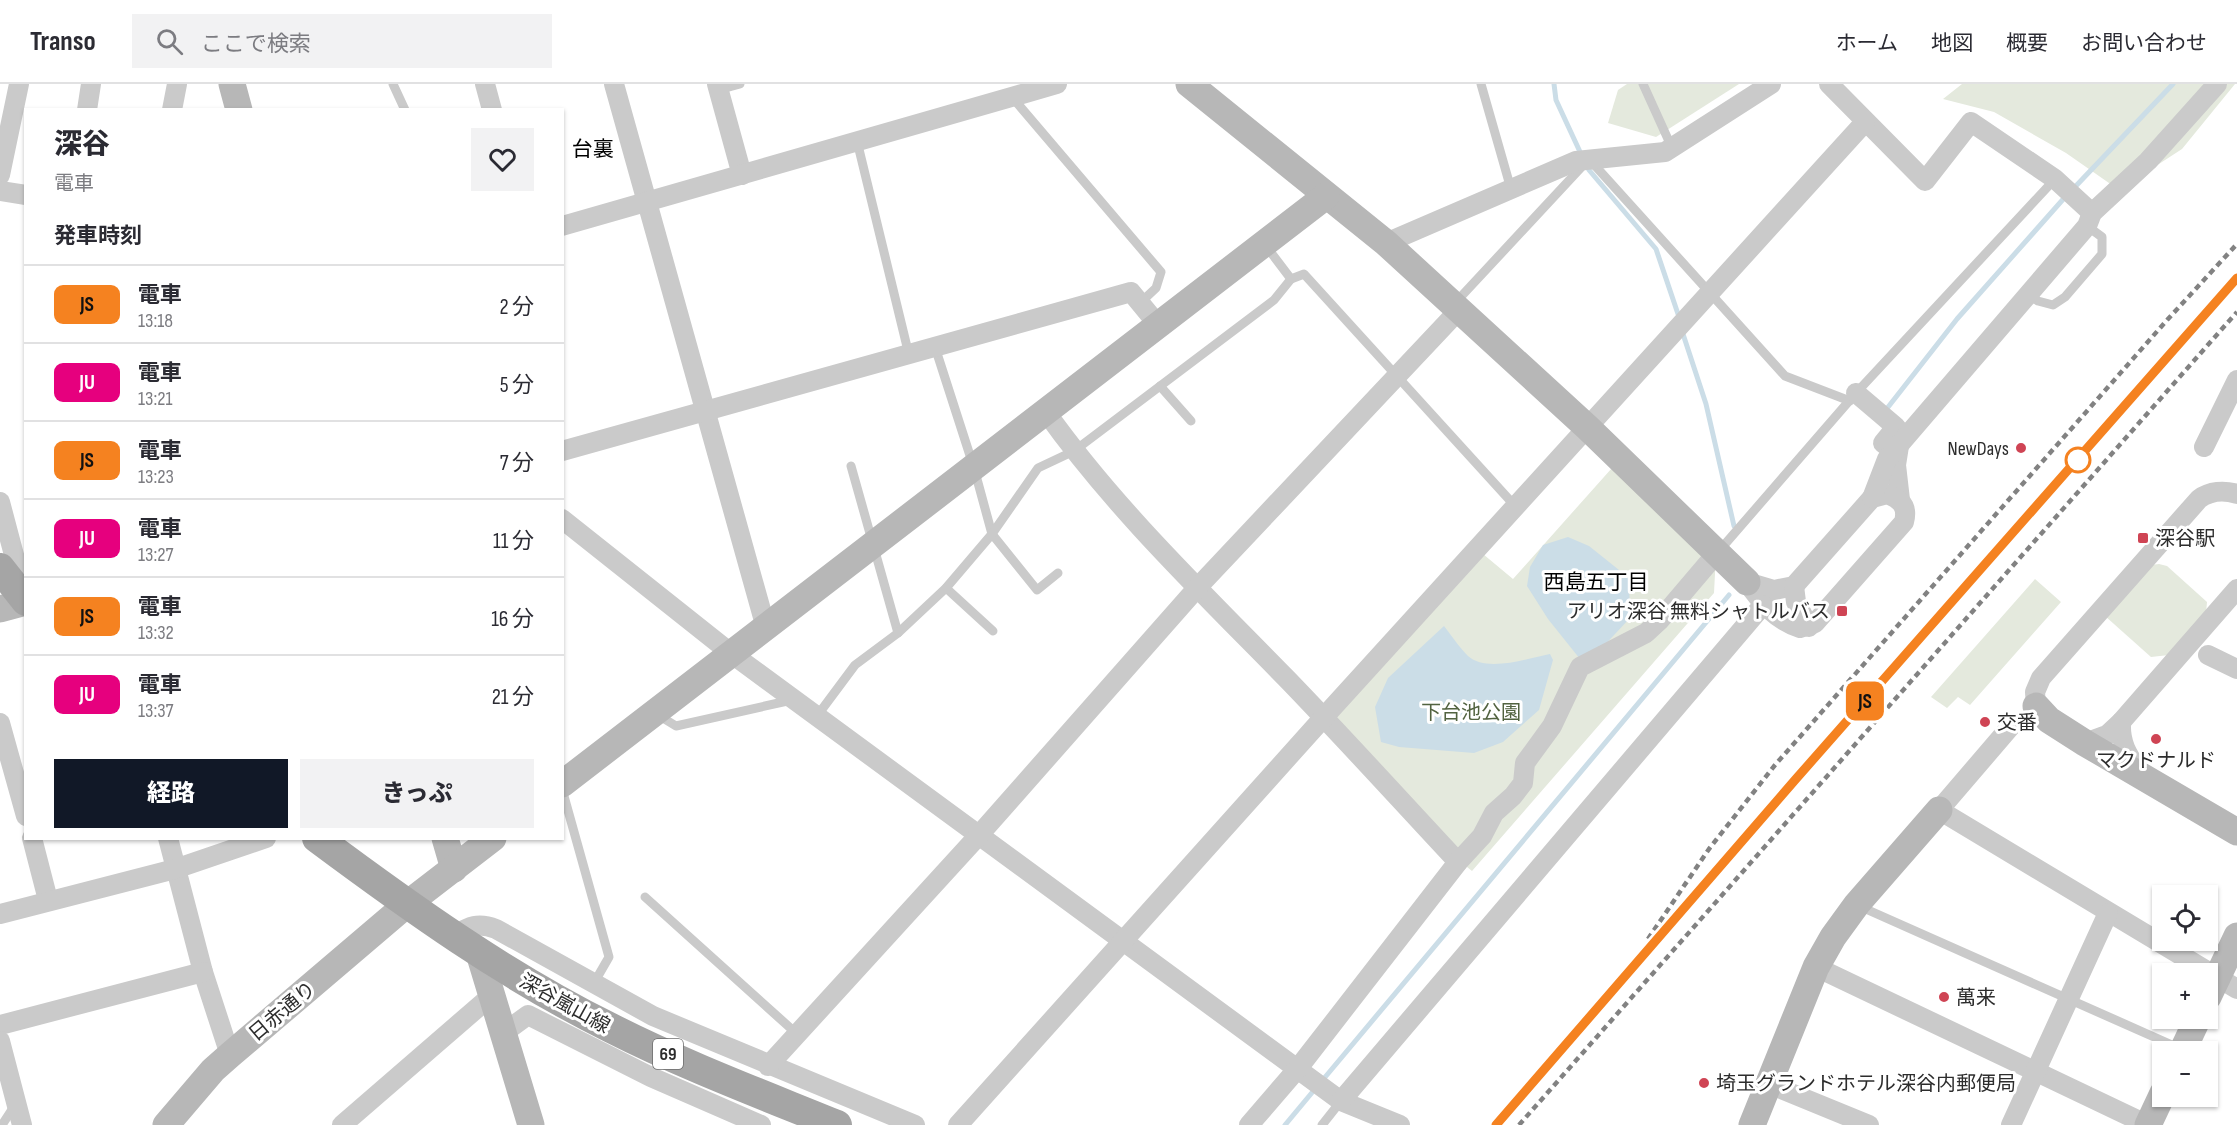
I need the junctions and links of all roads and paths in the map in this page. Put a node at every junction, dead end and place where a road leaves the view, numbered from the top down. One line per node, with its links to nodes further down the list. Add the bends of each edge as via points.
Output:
1 (19, 84): 27 (street)
2 (91, 84): 18 (street)
3 (177, 84): 19 (street)
4 (232, 84): 20 (street)
5 (393, 84): 21 (lane)
6 (485, 84): 22 (street)
7 (614, 84): 34 (street)
8 (740, 84): 16 (lane)
9 (1057, 84): 17 (street)
10 (1189, 84): 33 (street)
11 (1481, 84): 30 (lane)
12 (1643, 84): 25 (lane)
13 (1771, 84): 25 (street)
14 (1829, 84): 23 (street)
15 (2217, 84): 35 (street, via 2148,161)
16 (717, 87): 28 (street)
17 (1018, 92): 24 (street); 42 (lane, via 1161,272 1156,288)
18 (87, 108)
19 (172, 108)
20 (238, 108)
21 (404, 108)
22 (491, 108)
23 (1865, 122): 29 (street, via 1925,181 1971,122); 40 (street)
24 (857, 141): 28 (street); 46 (lane)
25 (1672, 148): 26 (street, via 1665,152)
26 (1589, 159): 30 (street, via 1576,160); 40 (lane); 43 (lane)
27 (0, 175)
28 (742, 175): 34 (street)
29 (2055, 179): 35 (street); 50 (lane)
30 (1510, 189): 37 (street)
31 (0, 191): 32 (street)
32 (24, 195)
33 (1326, 196): 37 (street); 38 (street)
34 (647, 202): 36 (street); 51 (street)
35 (2089, 215): 41 (street); 41 (lane, via 2102,237 2102,254 2065,297 2053,305)
36 (564, 225)
37 (1386, 243): 43 (street)
38 (1264, 244): 39 (lane); 44 (street)
39 (1291, 279): 47 (lane, via 1304,274); 49 (lane, via 1274,300)
40 (1710, 294): 50 (lane, via 1785,376); 54 (street)
41 (2028, 294): 55 (street)
42 (1140, 303): 44 (street); 45 (street, via 1131,292)
43 (1456, 308): 47 (street); 54 (street)
44 (1159, 326): 52 (street)
45 (935, 347): 46 (street); 60 (lane)
46 (909, 355): 51 (street)
47 (1396, 377): 65 (lane); 74 (street)
48 (2237, 380): 56 (street)
49 (1160, 386): 53 (lane); 58 (lane)
50 (1853, 397): 55 (street, via 1896,427 1883,443 1887,447 1901,431); 69 (lane)
51 (704, 412): 57 (street); 82 (street)
52 (1046, 412): 58 (street); 60 (street)
53 (1191, 421)
54 (1588, 428): 65 (street); 69 (street)
55 (1903, 441): 62 (street, via 1887,459); 63 (street, via 1896,465)
56 (2204, 447)
57 (564, 450)
58 (1074, 451): 67 (lane, via 1038,468); 74 (street)
59 (851, 466): 68 (lane)
60 (974, 468): 67 (lane); 68 (street)
61 (2237, 494): 89 (street, via 2219,492 2199,499 2041,678 2035,692)
62 (1872, 498): 63 (street, via 1887,494); 72 (street)
63 (1900, 500): 81 (street, via 1906,510 1904,522)
64 (0, 502): 76 (street)
65 (1516, 507): 92 (street)
66 (564, 521): 85 (street)
67 (992, 534): 71 (lane, via 1037,590); 73 (lane)
68 (873, 545): 82 (street); 84 (lane)
69 (1716, 554): 77 (street); 110 (street, via 1646,633 1580,667 1552,726 1525,763 1523,783 1494,813 1482,836)
70 (0, 568): 78 (main road)
71 (1058, 573)
72 (1794, 586): 77 (street); 81 (street, via 1796,602)
73 (946, 588): 83 (lane); 84 (lane)
74 (1197, 588): 92 (street); 103 (street)
75 (2237, 589): 93 (street)
76 (24, 593)
77 (1758, 593): 81 (street, via 1791,625); 139 (street)
78 (24, 598)
79 (24, 602): 80 (street)
80 (0, 609)
81 (1809, 627)
82 (765, 628): 85 (street)
83 (993, 631)
84 (898, 633): 91 (lane, via 855,665)
85 (732, 654): 88 (street); 90 (street)
86 (2208, 655): 87 (street)
87 (2237, 669)
88 (794, 699): 90 (lane, via 676,726); 91 (street)
89 (2036, 706): 96 (street, via 2049,720)
90 (655, 713): 98 (street)
91 (817, 717): 103 (street)
92 (1324, 717): 110 (street); 121 (street)
93 (2121, 722): 96 (street, via 2107,735); 97 (street, via 2125,751)
94 (0, 723): 100 (street)
95 (2012, 726): 101 (street)
96 (2085, 743): 97 (street)
97 (2144, 777): 102 (street)
98 (564, 782)
99 (564, 796): 125 (lane, via 609,957)
100 (24, 809)
101 (1939, 810): 115 (street); 117 (street)
102 (2237, 832)
103 (979, 835): 121 (street); 131 (street)
104 (33, 840): 114 (street)
105 (168, 840): 111 (street)
106 (260, 840): 111 (street)
107 (320, 840): 116 (main road, 深谷嵐山線 / 69)
108 (446, 840): 112 (street)
109 (490, 840): 112 (street, 日赤通り)
110 (1458, 862): 136 (street)
111 (175, 869): 114 (street); 124 (street)
112 (454, 869): 116 (street, 日赤通り)
113 (645, 897): 131 (lane)
114 (48, 900): 118 (street)
115 (1857, 904): 123 (street); 128 (lane)
116 (406, 905): 119 (main road, 深谷嵐山線 / 69); 134 (street, 日赤通り)
117 (2109, 913): 126 (street); 128 (street)
118 (0, 914)
119 (453, 936): 122 (main road, 深谷嵐山線 / 69); 125 (street, via 471,925 483,924)
120 (2237, 936): 126 (street)
121 (1125, 940): 136 (street); 151 (street)
122 (479, 953): 127 (street); 149 (main road, 深谷嵐山線 / 69, via 611,1028)
123 (1816, 967): 137 (street); 138 (street)
124 (203, 972): 129 (street); 134 (street)
125 (594, 983): 135 (street, via 653,1016)
126 (2221, 988)
127 (492, 996): 130 (street); 147 (street)
128 (2069, 999): 133 (lane); 137 (street)
129 (0, 1025)
130 (502, 1034): 142 (street, via 528,1015); 143 (street)
131 (797, 1035): 135 (street)
132 (0, 1041): 140 (street)
133 (2161, 1041)
134 (230, 1055): 146 (street, 日赤通り)
135 (768, 1066): 150 (street)
136 (1299, 1067): 139 (street); 152 (street)
137 (2036, 1070): 157 (street); 158 (street)
138 (1769, 1084): 155 (street); 156 (street)
139 (1339, 1099): 153 (lane); 154 (street)
140 (16, 1103): 144 (lane); 145 (street)
141 (2156, 1107): 158 (street)
142 (729, 1120): 148 (street)
143 (529, 1124)
144 (2, 1125)
145 (22, 1125)
146 (166, 1125)
147 (342, 1125)
148 (761, 1125)
149 (837, 1125)
150 (915, 1125)
151 (958, 1125)
152 (1249, 1125)
153 (1322, 1125)
154 (1400, 1125)
155 (1752, 1125)
156 (1869, 1125)
157 (2011, 1125)
158 (2148, 1125)

